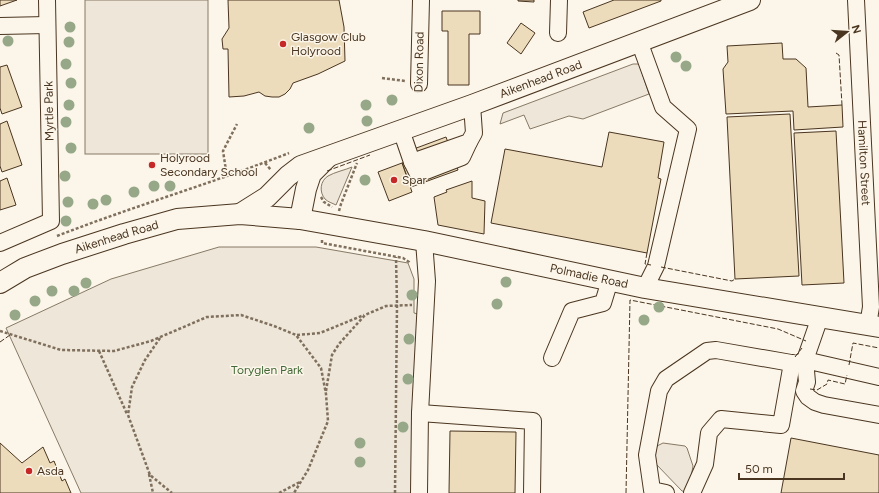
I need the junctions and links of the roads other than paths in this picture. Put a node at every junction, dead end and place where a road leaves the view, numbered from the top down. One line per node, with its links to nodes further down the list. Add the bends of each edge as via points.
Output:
1 (47, 0): 6 (street, Myrtle Park)
2 (421, 0): 10 (street, Dixon Road)
3 (559, 0): 8 (street)
4 (750, 0): 9 (main road, Aikenhead Road)
5 (856, 0): 22 (street, Hamilton Street, via 870,307)
6 (47, 25): 7 (street); 17 (street, Myrtle Park, via 51,221)
7 (0, 26)
8 (558, 33)
9 (639, 41): 11 (main road, Aikenhead Road); 20 (street, via 663,107 688,129 656,266)
10 (419, 84)
11 (472, 105): 12 (main road, Aikenhead Road); 12 (street, via 474,132 469,142 412,162)
12 (401, 130): 13 (main road, Aikenhead Road)
13 (330, 156): 14 (main road, Aikenhead Road, via 301,166 267,197); 15 (main road, Aikenhead Road, via 311,174)
14 (240, 214): 15 (main road, Aikenhead Road); 19 (main road, Aikenhead Road, via 177,219 124,234 33,265)
15 (300, 219): 16 (main road, Polmadie Road)
16 (424, 241): 18 (main road, Polmadie Road); 26 (street, via 426,305)
17 (0, 243)
18 (610, 280): 20 (main road, Polmadie Road); 23 (street, via 603,303 572,311)
19 (0, 283)
20 (645, 288): 21 (main road, Polmadie Road)
21 (820, 317): 22 (main road, Polmadie Road); 24 (street)
22 (874, 326)
23 (552, 358)
24 (799, 362): 25 (street); 27 (street, via 807,382 804,391 815,402); 30 (street, via 716,350 707,351 666,378 659,391 647,455 652,490); 31 (street, via 781,425 721,419 709,434 705,464)
25 (879, 377)
26 (420, 413): 28 (street); 29 (street, via 533,421)
27 (879, 415)
28 (419, 493)
29 (532, 493)
30 (666, 493)
31 (692, 493)

